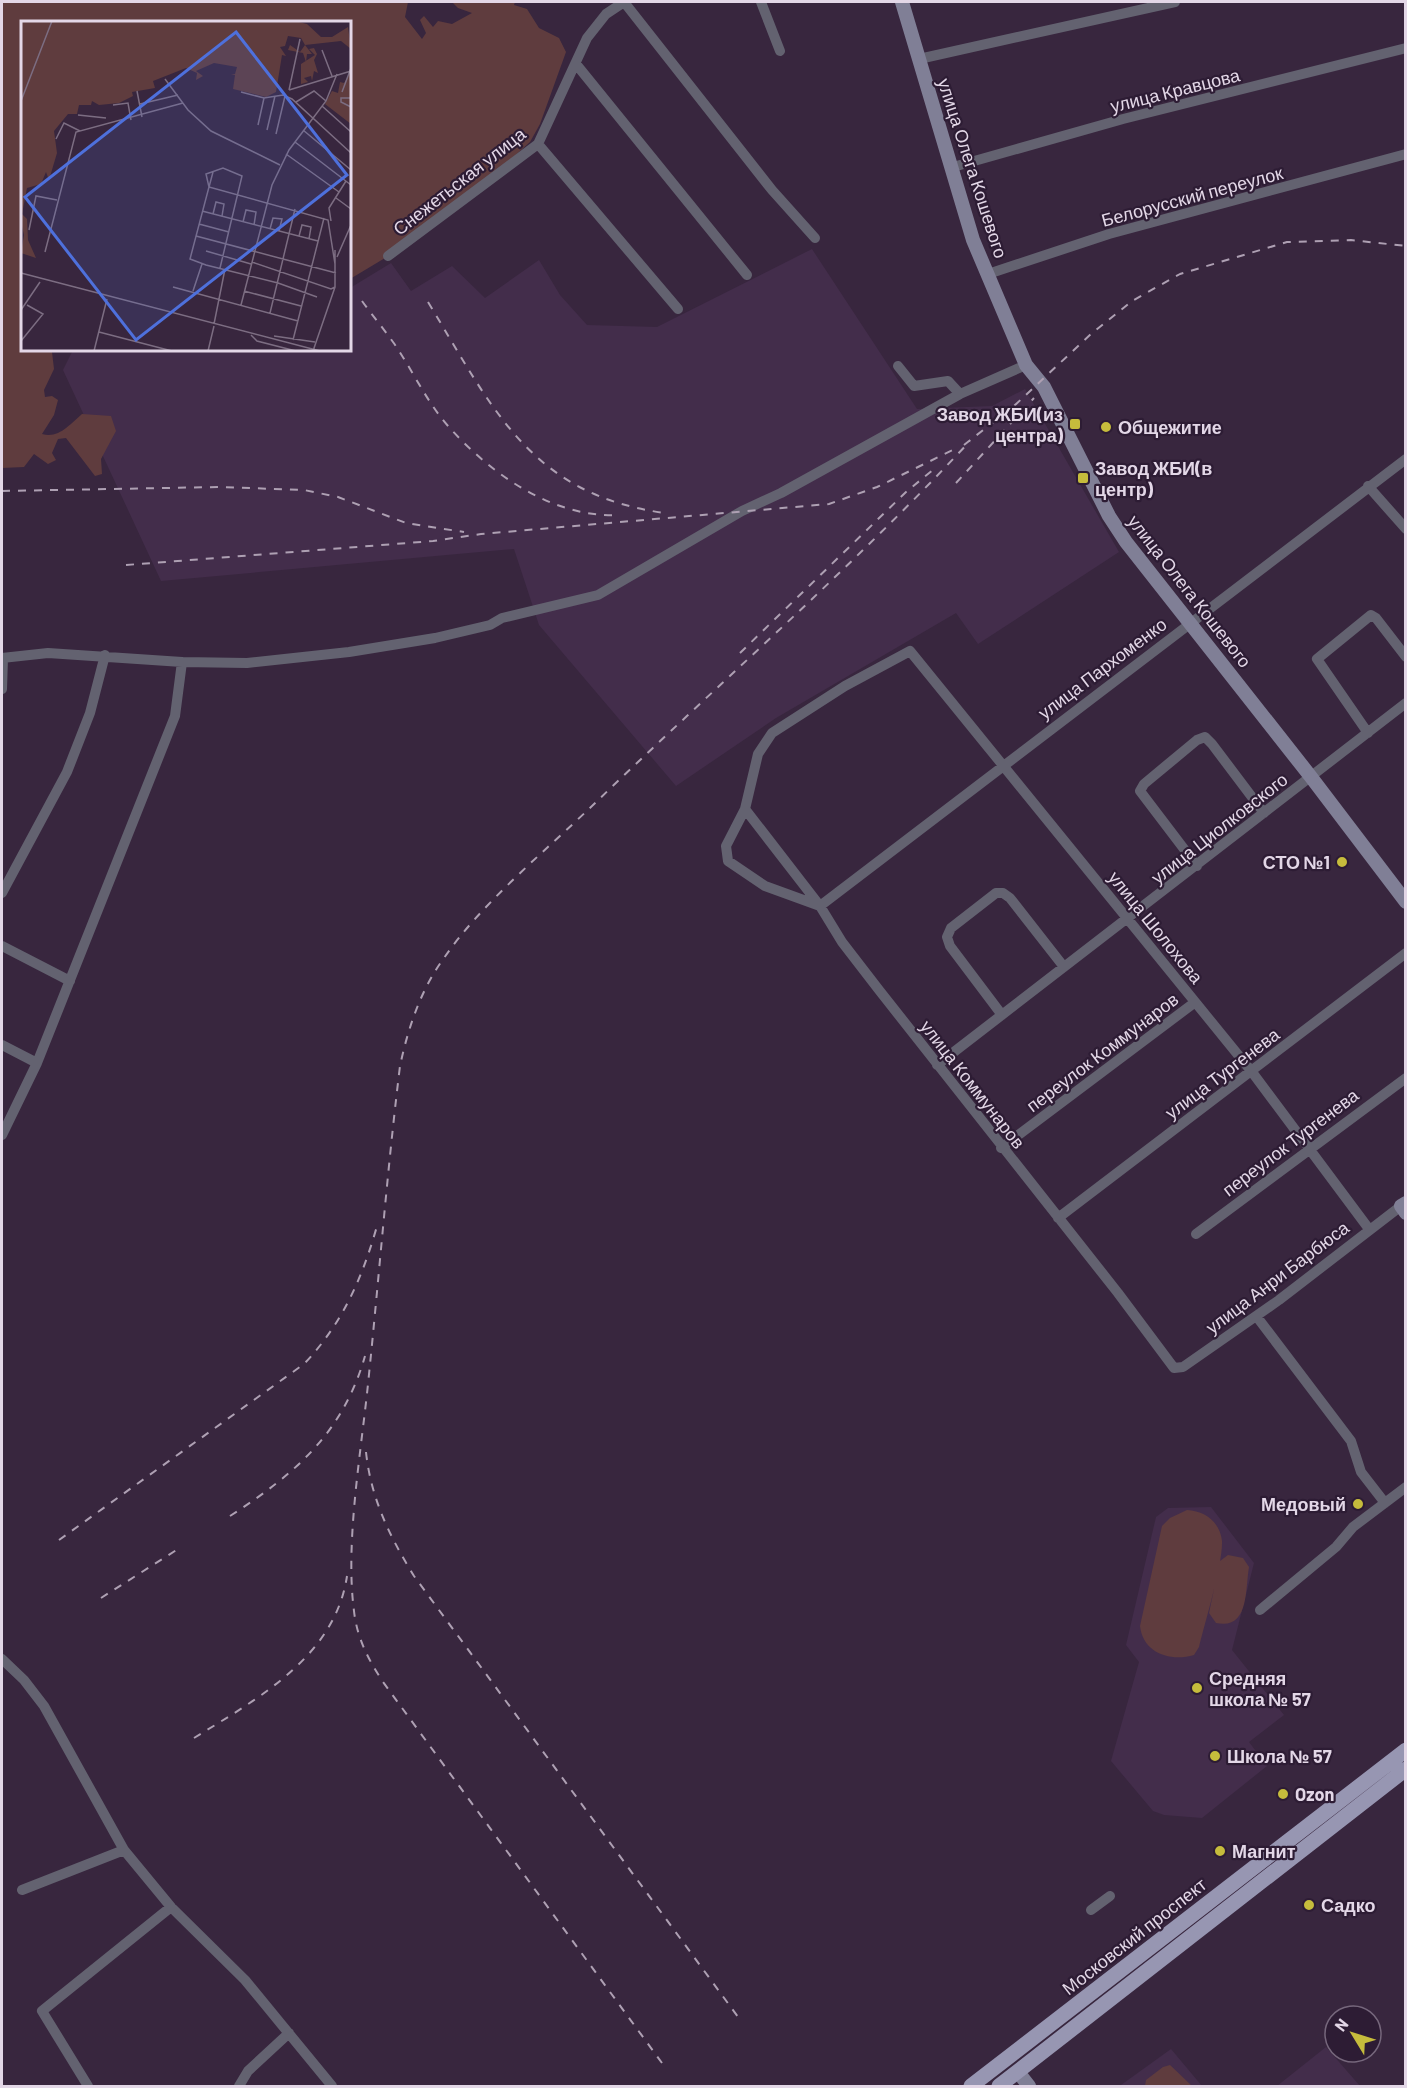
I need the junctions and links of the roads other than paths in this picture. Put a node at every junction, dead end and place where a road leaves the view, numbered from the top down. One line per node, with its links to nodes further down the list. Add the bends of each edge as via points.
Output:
1 (624, 2): 8 (street, Снежетьская улица, via 606,14 587,38); 12 (street, via 765,181)
2 (761, 2): 6 (street)
3 (902, 2): 7 (street, улица Олега Кошевого)
4 (1175, 2): 7 (street)
5 (1406, 48): 11 (street, улица Кравцова)
6 (780, 51)
7 (919, 59): 11 (street, улица Олега Кошевого)
8 (576, 64): 9 (street, Снежетьская улица); 15 (street)
9 (538, 144): 13 (street, Снежетьская улица); 16 (street)
10 (1406, 154): 14 (street, Белорусский переулок, via 1109,234)
11 (953, 166): 14 (street, улица Олега Кошевого, via 962,206)
12 (815, 238)
13 (388, 256)
14 (988, 274): 17 (street, улица Олега Кошевого)
15 (747, 275)
16 (678, 309)
17 (1026, 365): 19 (street); 23 (street, улица Олега Кошевого, via 1044,387 1109,516)
18 (898, 366): 19 (street, via 914,386 948,381)
19 (960, 394): 27 (street, via 742,511 598,595 424,640 247,663)
20 (1406, 459): 21 (street, улица Пархоменко)
21 (1368, 486): 22 (street); 23 (street, улица Пархоменко)
22 (1406, 529)
23 (1191, 622): 31 (street, улица Пархоменко); 32 (street, улица Олега Кошевого)
24 (105, 655): 26 (street, via 48,653); 27 (street); 36 (street, via 90,713 67,772)
25 (1406, 657): 30 (street, via 1371,615 1317,659)
26 (2, 658): 28 (street)
27 (182, 662): 43 (street, via 176,716)
28 (2, 689)
29 (1406, 703): 30 (street, улица Циолковского)
30 (1368, 733): 32 (street, улица Циолковского)
31 (1002, 764): 33 (street, улица Шолохова, via 910,651 845,686 772,733 758,754); 38 (street, улица Пархоменко); 39 (street, улица Шолохова)
32 (1311, 777): 34 (street, улица Циолковского); 37 (street, улица Олега Кошевого)
33 (746, 809): 38 (street, улица Коммунаров); 38 (street, via 726,846 728,861 765,886)
34 (1264, 813): 35 (street, улица Циолковского); 35 (street, via 1212,744 1205,737 1197,740 1140,791)
35 (1197, 866): 39 (street, улица Циолковского)
36 (2, 892)
37 (1406, 903)
38 (820, 906): 48 (street, улица Коммунаров, via 842,942)
39 (1127, 919): 42 (street, улица Циолковского); 44 (street, улица Шолохова)
40 (2, 946): 43 (street)
41 (1406, 953): 49 (street, улица Тургенева)
42 (1064, 967): 45 (street, улица Циолковского); 45 (street, via 1010,898 996,893 951,928 947,937)
43 (70, 981): 47 (street)
44 (1194, 1003): 49 (street, улица Шолохова); 52 (street, переулок Коммунаров)
45 (1002, 1015): 48 (street, улица Циолковского)
46 (2, 1045): 47 (street)
47 (37, 1063): 51 (street)
48 (937, 1065): 52 (street, улица Коммунаров)
49 (1252, 1072): 53 (street, улица Шолохова); 55 (street, улица Тургенева)
50 (1406, 1078): 53 (street, переулок Тургенева)
51 (2, 1135)
52 (1001, 1148): 55 (street, улица Коммунаров)
53 (1309, 1148): 56 (street, улица Шолохова); 57 (street, переулок Тургенева)
54 (1404, 1207): 56 (street, улица Анри Барбюса)
55 (1059, 1218): 59 (street, улица Коммунаров)
56 (1369, 1229): 58 (street, улица Анри Барбюса)
57 (1196, 1234)
58 (1257, 1317): 59 (street, улица Анри Барбюса, via 1183,1367 1174,1368); 61 (street, via 1351,1441 1361,1472)
59 (1168, 1361)
60 (1406, 1487): 61 (street)
61 (1385, 1503): 62 (street)
62 (1260, 1610)
63 (2, 1659): 66 (street, via 44,1707)
64 (1406, 1750): 71 (main road, Московский проспект)
65 (1406, 1769): 72 (main road, Московский проспект)
66 (124, 1850): 67 (street); 69 (street)
67 (22, 1890)
68 (1110, 1896): 70 (street)
69 (171, 1907): 73 (street, via 245,1980); 75 (street, via 42,2011)
70 (1091, 1910)
71 (1122, 1970): 72 (main road); 78 (main road, Московский проспект)
72 (1131, 1983): 74 (main road, Московский проспект)
73 (289, 2033): 76 (street, via 248,2071); 77 (street)
74 (1018, 2072): 79 (main road, Московский проспект); 80 (street)
75 (88, 2086)
76 (239, 2086)
77 (332, 2086)
78 (971, 2086)
79 (999, 2086)
80 (1029, 2086)

